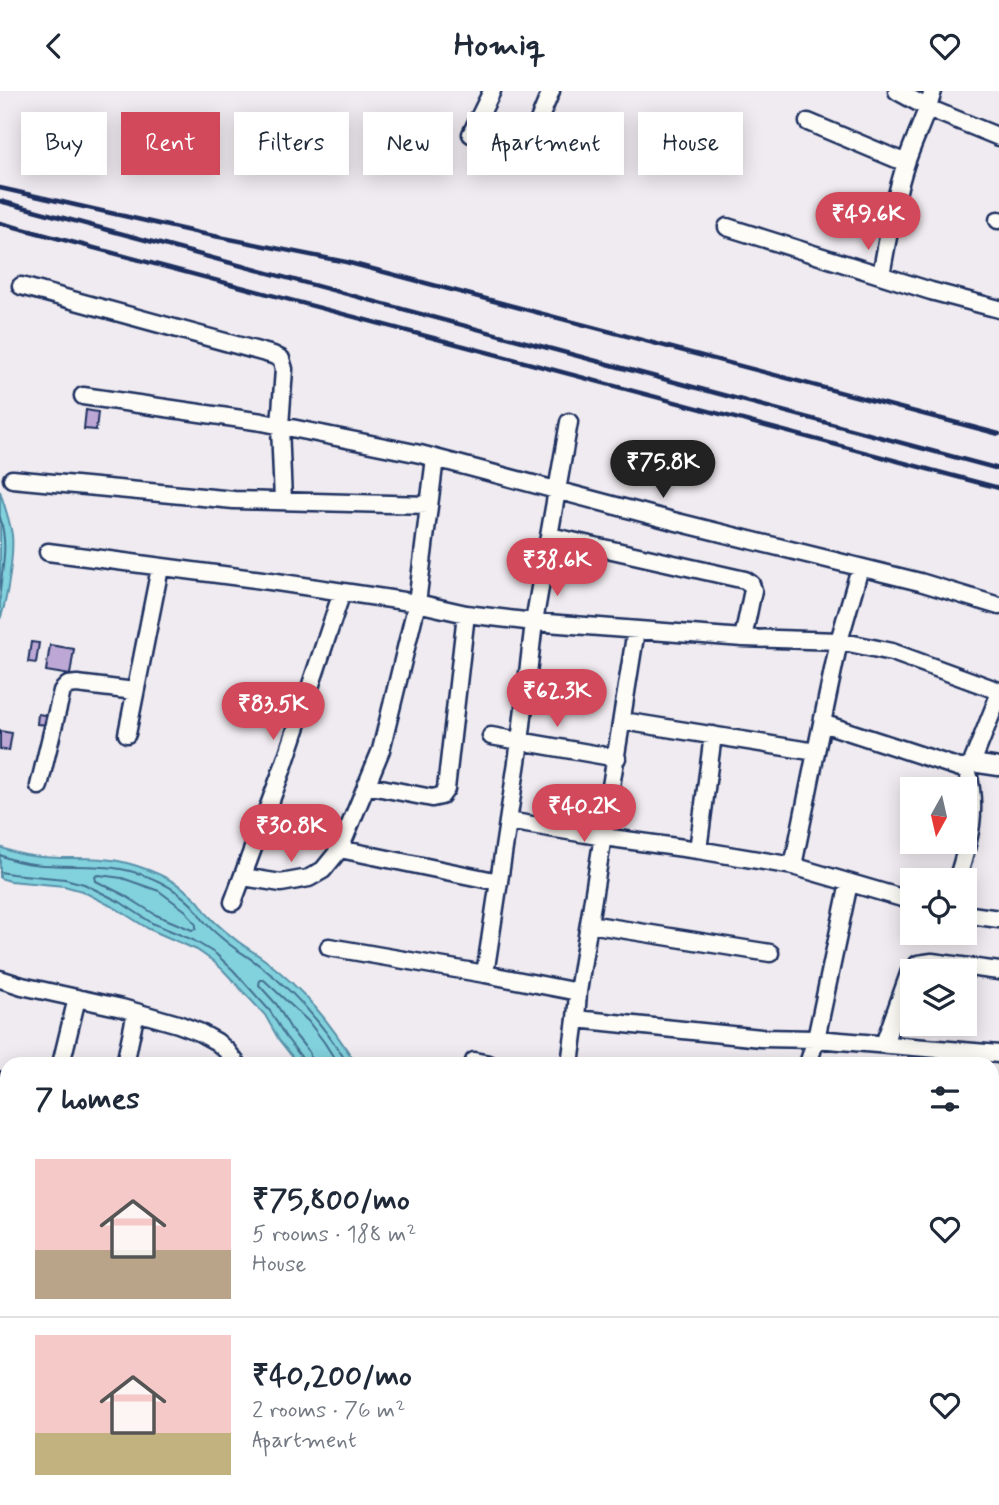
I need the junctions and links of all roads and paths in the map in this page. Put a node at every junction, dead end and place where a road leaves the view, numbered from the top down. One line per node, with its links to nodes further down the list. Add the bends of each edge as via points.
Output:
1 (492, 91): 6 (street)
2 (551, 91): 7 (street)
3 (897, 91): 5 (street)
4 (933, 91): 5 (street)
5 (928, 108): 9 (street); 10 (street)
6 (482, 112)
7 (543, 112)
8 (808, 123): 10 (street)
9 (999, 137)
10 (906, 163): 12 (street)
11 (727, 227): 12 (street)
12 (881, 275): 14 (street)
13 (21, 286): 17 (street, via 281,359)
14 (999, 309)
15 (82, 397): 17 (street)
16 (569, 422): 20 (street)
17 (281, 426): 18 (street); 21 (street)
18 (435, 458): 20 (street); 22 (street)
19 (12, 479): 21 (street)
20 (558, 492): 23 (street); 26 (street)
21 (282, 501): 22 (street)
22 (429, 505): 28 (street)
23 (550, 536): 31 (street); 33 (street, via 745,580 753,590)
24 (48, 552): 25 (street)
25 (160, 568): 27 (street); 35 (street)
26 (860, 568): 29 (street); 34 (street)
27 (342, 592): 28 (street); 55 (street)
28 (417, 603): 30 (street); 47 (street, via 382,750)
29 (999, 606)
30 (466, 614): 31 (street); 47 (street, via 446,789 432,798)
31 (534, 622): 32 (street); 42 (street)
32 (636, 630): 33 (street); 37 (street)
33 (743, 638): 34 (street)
34 (839, 641): 36 (street, via 892,652); 38 (street)
35 (135, 691): 39 (street); 48 (street, via 68,685 62,691)
36 (998, 700): 45 (street)
37 (623, 721): 40 (street); 44 (street)
38 (822, 723): 43 (street); 45 (street, via 960,768)
39 (127, 734)
40 (713, 735): 43 (street); 52 (street)
41 (491, 736): 42 (street)
42 (520, 742): 44 (street); 49 (street)
43 (817, 753): 53 (street)
44 (617, 758): 50 (street)
45 (969, 765): 46 (street); 54 (street, via 973,812)
46 (999, 767)
47 (366, 785): 51 (street)
48 (39, 786)
49 (508, 821): 50 (street); 56 (street)
50 (604, 837): 52 (street); 62 (street)
51 (340, 849): 55 (street, via 323,870 309,878 281,883); 56 (street)
52 (698, 850): 53 (street)
53 (793, 866): 57 (street)
54 (961, 868)
55 (243, 877): 59 (street)
56 (499, 882): 66 (street)
57 (849, 883): 58 (street); 72 (street)
58 (900, 898)
59 (233, 902)
60 (977, 915): 61 (street)
61 (998, 916)
62 (589, 924): 64 (street); 68 (street)
63 (329, 947): 66 (street)
64 (771, 953)
65 (999, 971): 73 (street, via 918,964 910,971)
66 (485, 974): 68 (street)
67 (0, 979): 69 (street)
68 (578, 992): 71 (street)
69 (77, 998): 70 (street); 75 (street)
70 (136, 1012): 76 (street); 77 (street, via 199,1033)
71 (576, 1020): 72 (street); 78 (street)
72 (816, 1039): 73 (street); 79 (street)
73 (884, 1044): 80 (street)
74 (999, 1054): 81 (street)
75 (63, 1057)
76 (126, 1057)
77 (232, 1057)
78 (571, 1057)
79 (810, 1057)
80 (961, 1057)
81 (975, 1057)

